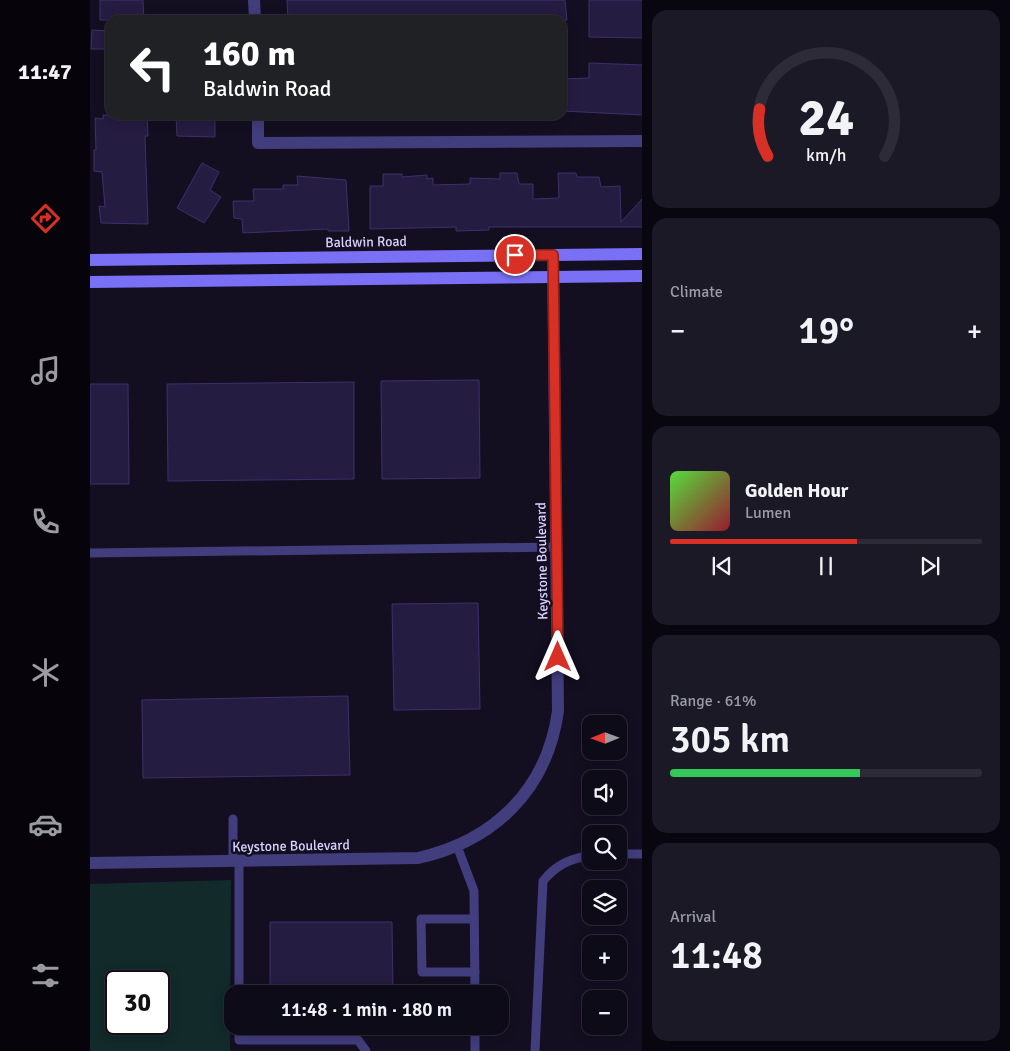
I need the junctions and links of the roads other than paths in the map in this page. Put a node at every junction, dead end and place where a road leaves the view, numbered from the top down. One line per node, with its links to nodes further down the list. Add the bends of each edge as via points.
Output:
1 (254, 0): 2 (street)
2 (255, 15)
3 (258, 120): 4 (street, via 258,143)
4 (642, 141)
5 (642, 254): 6 (main road, Baldwin Road)
6 (553, 255): 7 (main road, Baldwin Road); 9 (street, Keystone Boulevard)
7 (90, 260)
8 (642, 276): 9 (main road)
9 (554, 277): 10 (main road); 11 (street, Keystone Boulevard)
10 (90, 282)
11 (556, 546): 12 (lane); 14 (street, Keystone Boulevard, via 558,711 551,746 536,778 514,805 488,829)
12 (90, 553)
13 (233, 820): 18 (lane)
14 (457, 846): 18 (street, Keystone Boulevard, via 397,860); 20 (lane, via 474,891)
15 (627, 854): 16 (lane)
16 (642, 854)
17 (582, 856): 28 (lane, via 571,858 554,868 544,881)
18 (236, 861): 19 (street, Keystone Boulevard); 22 (lane)
19 (90, 863)
20 (474, 919): 21 (lane); 21 (lane, via 421,919 421,928 422,972)
21 (475, 972): 23 (lane)
22 (239, 985)
23 (475, 985)
24 (239, 1035): 26 (lane, via 239,1040 358,1040)
25 (475, 1035): 27 (lane)
26 (366, 1051)
27 (474, 1051)
28 (535, 1051)

